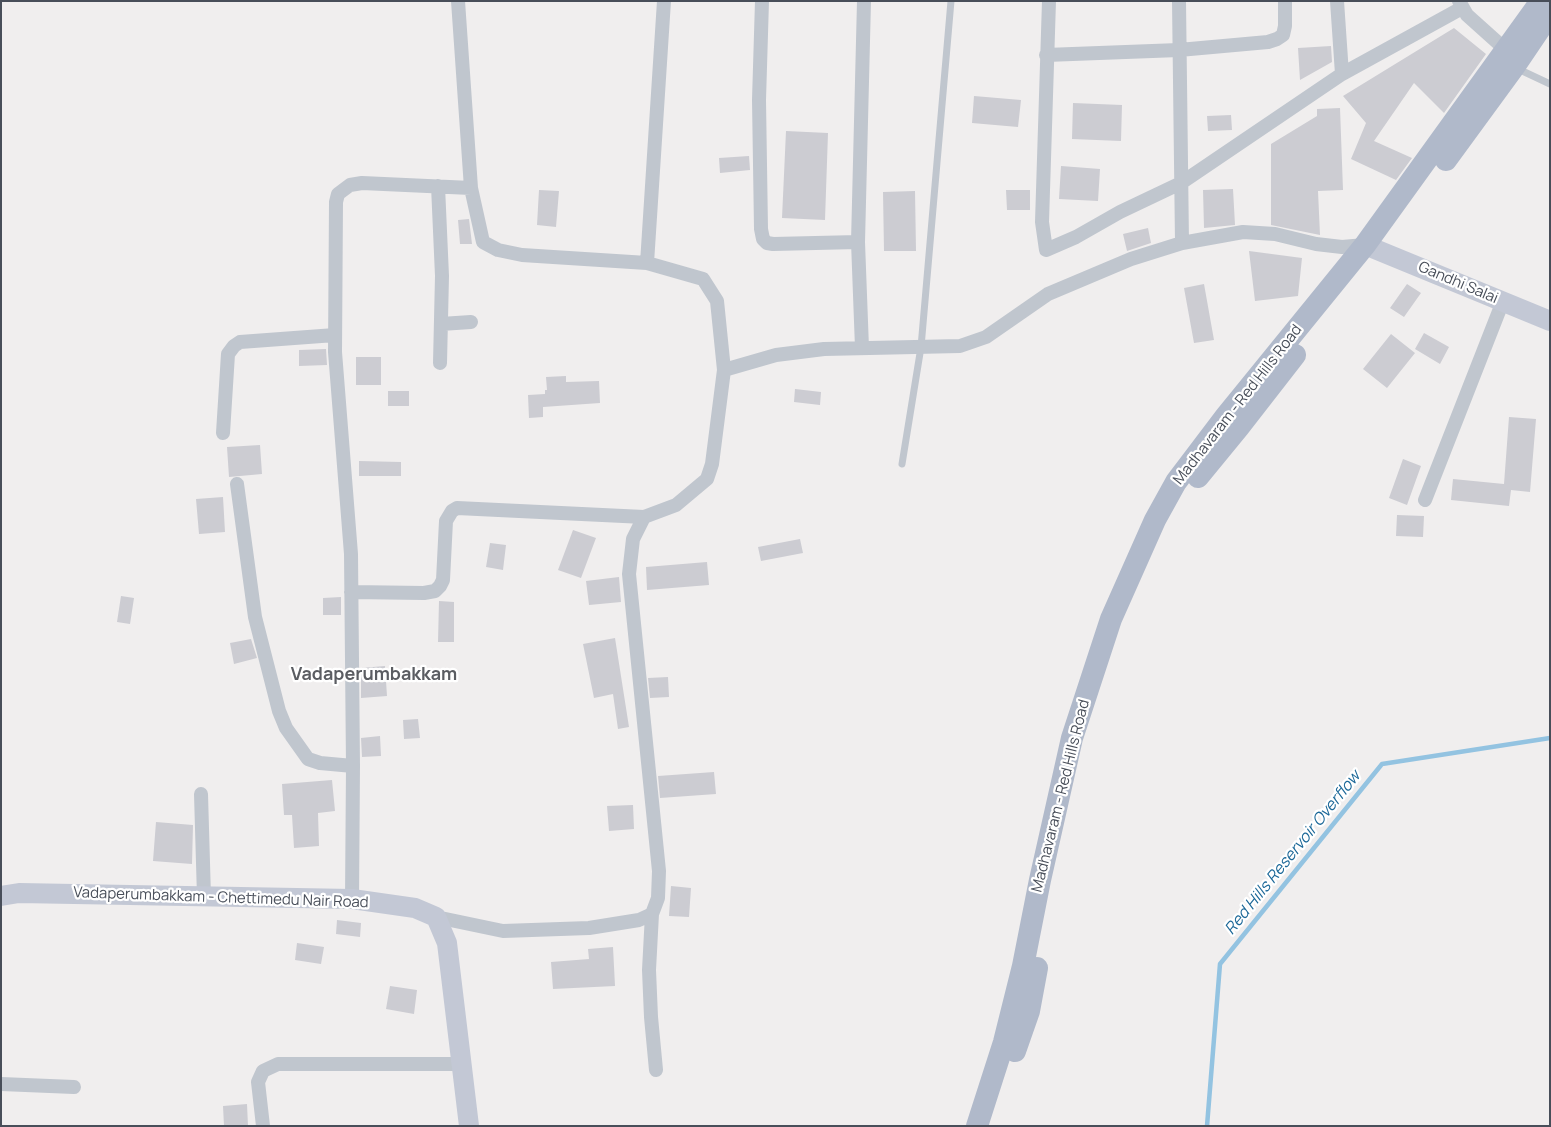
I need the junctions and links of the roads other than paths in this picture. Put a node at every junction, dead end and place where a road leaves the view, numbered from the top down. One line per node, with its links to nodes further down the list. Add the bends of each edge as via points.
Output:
1 (458, 1): 20 (street)
2 (664, 1): 24 (street)
3 (762, 1): 21 (street, via 759,100 763,239 774,244)
4 (864, 1): 21 (street)
5 (950, 1): 30 (lane)
6 (1049, 1): 14 (street)
7 (1179, 1): 13 (street)
8 (1285, 1): 13 (street, via 1285,26 1283,35 1278,39)
9 (1337, 1): 16 (street)
10 (1541, 1): 15 (main road, Madhavaram - Red Hills Road)
11 (1461, 4): 15 (street, via 1467,15); 16 (street)
12 (1550, 14): 15 (main road, Madhavaram - Red Hills Road)
13 (1178, 50): 14 (street); 18 (street)
14 (1046, 55): 18 (street, via 1042,222 1046,250)
15 (1510, 58): 17 (lane); 23 (main road, Madhavaram - Red Hills Road)
16 (1342, 74): 18 (street)
17 (1550, 84)
18 (1180, 183): 22 (street)
19 (438, 186): 20 (street); 28 (street); 29 (street, via 362,183 350,185 338,194)
20 (471, 188): 24 (street, via 483,242 498,250 522,255)
21 (858, 242): 31 (street)
22 (1182, 243): 23 (street, via 1243,232 1275,234 1316,244); 30 (street, via 1131,259 1048,294 986,337 960,346)
23 (1372, 248): 25 (street, Gandhi Salai); 53 (main road, Madhavaram - Red Hills Road, via 1226,416 1176,482 1155,520 1111,619 1072,738 1024,966); 54 (main road, Madhavaram - Red Hills Road, via 1239,427 1186,491 1131,597 1110,648 1081,749 1029,1011)
24 (647, 262): 33 (street, via 703,279 717,301)
25 (1503, 302): 26 (street, Gandhi Salai); 37 (street)
26 (1550, 321)
27 (471, 322): 28 (street)
28 (441, 324): 32 (street)
29 (335, 335): 34 (street, via 240,342 234,346 228,354); 39 (street)
30 (921, 347): 31 (street); 35 (lane)
31 (862, 348): 33 (street, via 776,355)
32 (440, 363)
33 (724, 370): 38 (street, via 712,464 707,479 676,505)
34 (223, 433)
35 (902, 464)
36 (237, 484): 40 (street, via 255,617 282,720 308,759)
37 (1425, 500)
38 (644, 517): 39 (street, via 457,508 446,521 443,580 435,591); 45 (street, via 633,539 629,574 659,871 658,898)
39 (351, 592): 40 (street)
40 (353, 766): 44 (street)
41 (202, 794): 43 (street)
42 (1, 896): 43 (street, Vadaperumbakkam - Chettimedu Nair Road)
43 (204, 897): 44 (street, Vadaperumbakkam - Chettimedu Nair Road)
44 (352, 899): 46 (street, Vadaperumbakkam - Chettimedu Nair Road, via 416,908)
45 (652, 914): 46 (street, via 638,920 589,928 502,931); 48 (street, via 649,970)
46 (436, 917): 47 (street, via 447,943)
47 (463, 1064): 51 (street, via 278,1064 263,1071 258,1082); 52 (street)
48 (656, 1070)
49 (1, 1084): 50 (street)
50 (74, 1087)
51 (263, 1126)
52 (469, 1126)
53 (978, 1126)
54 (993, 1126)

